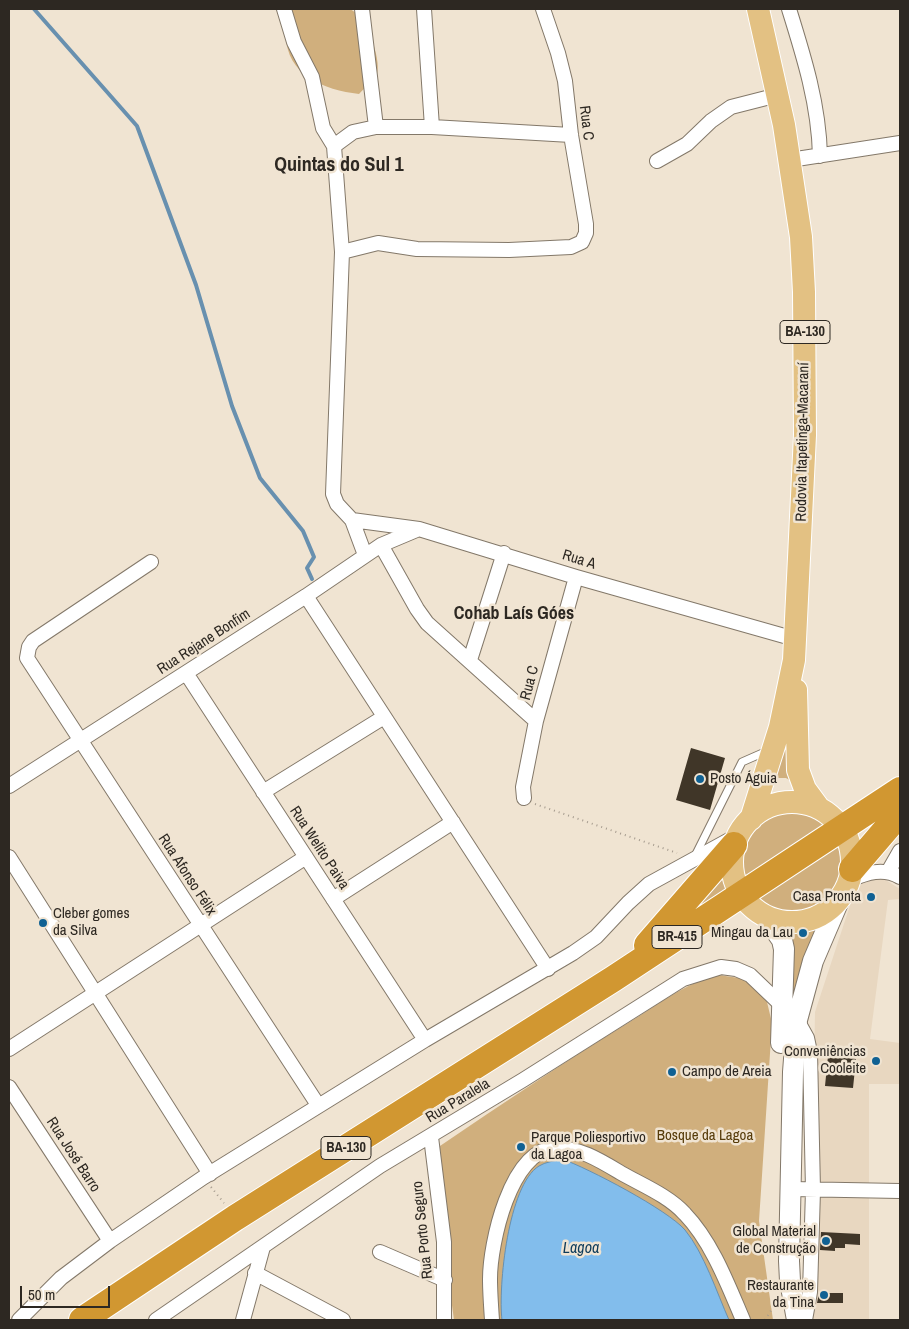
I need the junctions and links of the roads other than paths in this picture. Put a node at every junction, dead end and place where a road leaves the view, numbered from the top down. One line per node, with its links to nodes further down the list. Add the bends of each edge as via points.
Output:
1 (284, 9): 12 (street, via 294,42 312,77 323,128)
2 (362, 9): 8 (street)
3 (424, 9): 9 (street)
4 (543, 9): 10 (street, Rua C, via 565,81)
5 (758, 9): 7 (main road, Rodovia Itapetinga-Macaraní / BA-130)
6 (789, 9): 13 (street, via 806,62 818,121)
7 (778, 95): 14 (main road, Rodovia Itapetinga-Macaraní / BA-130); 15 (street, via 731,107 687,144)
8 (376, 127): 9 (street); 12 (street, via 353,132)
9 (432, 127): 10 (street)
10 (571, 135): 16 (street, Rua C, via 586,224 582,242 571,246 509,250 417,249 378,243)
11 (900, 143): 13 (street)
12 (334, 146): 16 (street)
13 (820, 156): 14 (street)
14 (790, 160): 25 (main road, Rodovia Itapetinga-Macaraní / BA-130, via 801,236 805,353 805,435)
15 (657, 161)
16 (342, 252): 17 (street, via 332,483 337,504)
17 (352, 520): 18 (street, Rua A); 21 (street)
18 (419, 529): 19 (street, Rua Rejane Bonfim); 20 (street, Rua A)
19 (381, 545): 21 (street, Rua Rejane Bonfim); 26 (street, via 417,609)
20 (504, 554): 23 (street, Rua A); 26 (street)
21 (365, 555): 24 (street, Rua Rejane Bonfim)
22 (151, 562): 31 (street, Rua Afonso Félix, via 33,641 27,652 29,663)
23 (576, 577): 25 (street, Rua A); 29 (street, Rua C)
24 (306, 596): 27 (street, Rua Rejane Bonfim); 28 (street)
25 (795, 650): 30 (main road, Rodovia Itapetinga-Macaraní / BA-130); 38 (main road, via 798,770 805,789)
26 (470, 660): 29 (street)
27 (186, 673): 31 (street, Rua Rejane Bonfim); 35 (street, Rua Welito Paiva)
28 (384, 717): 35 (street); 39 (street)
29 (536, 721): 36 (street, Rua C, via 523,787)
30 (777, 737): 40 (main road, BA-130); 44 (lane, via 742,762)
31 (80, 742): 33 (street, Rua Rejane Bonfim); 49 (street, Rua Afonso Félix)
32 (900, 783): 38 (highway, via 854,808)
33 (9, 786)
34 (900, 790): 38 (highway)
35 (264, 792): 43 (street, Rua Welito Paiva)
36 (524, 798)
37 (900, 814): 46 (highway)
38 (829, 817): 40 (main road, via 799,802 778,804 759,812); 46 (main road, via 850,848); 48 (highway)
39 (452, 822): 47 (street); 50 (street)
40 (741, 833): 44 (street); 48 (main road, via 732,861 733,876); 51 (highway, via 662,929)
41 (900, 851): 45 (street)
42 (9, 857): 52 (street)
43 (306, 857): 47 (street, Rua Welito Paiva); 49 (street)
44 (693, 858): 50 (street, via 639,892 596,937)
45 (895, 870): 46 (street, via 868,872)
46 (848, 879): 48 (main road, via 825,913 806,921 785,922); 53 (main road)
47 (333, 899): 54 (street, Rua Welito Paiva)
48 (754, 908): 51 (highway, via 719,920); 53 (main road, via 779,935 784,949)
49 (200, 925): 52 (street); 57 (street, Rua Afonso Félix)
50 (548, 969): 54 (street)
51 (613, 979): 69 (highway, BA-130, via 236,1218)
52 (95, 993): 55 (street); 59 (street)
53 (790, 1014): 58 (street, Rua Paralela, via 750,975 721,967 702,972 683,979); 60 (main road, via 793,1072); 61 (street, Rua Paralela, via 807,1038 810,1052); 76 (main road, via 779,1097 777,1280)
54 (425, 1040): 57 (street)
55 (9, 1049)
56 (9, 1087): 63 (street, Rua José Barro)
57 (318, 1105): 59 (street)
58 (431, 1137): 64 (street, Rua Paralela, via 380,1166); 67 (street, Rua Porto Seguro, via 444,1242)
59 (207, 1176): 63 (street)
60 (791, 1190): 61 (street); 77 (main road, via 790,1281)
61 (813, 1190): 62 (street); 78 (street, Rua Paralela, via 810,1292)
62 (900, 1191)
63 (110, 1241): 68 (street, via 61,1278)
64 (263, 1247): 66 (street); 70 (street, Rua Paralela)
65 (380, 1252): 67 (street)
66 (255, 1273): 71 (street); 72 (street)
67 (445, 1280): 73 (street, Rua Porto Seguro)
68 (18, 1320)
69 (82, 1320)
70 (156, 1320)
71 (243, 1320)
72 (342, 1320)
73 (444, 1320)
74 (492, 1320): 75 (street, via 490,1277 498,1224 522,1167 535,1156 553,1148 574,1149 604,1162 685,1213 704,1240)
75 (743, 1320)
76 (784, 1320)
77 (796, 1320)
78 (805, 1320)

